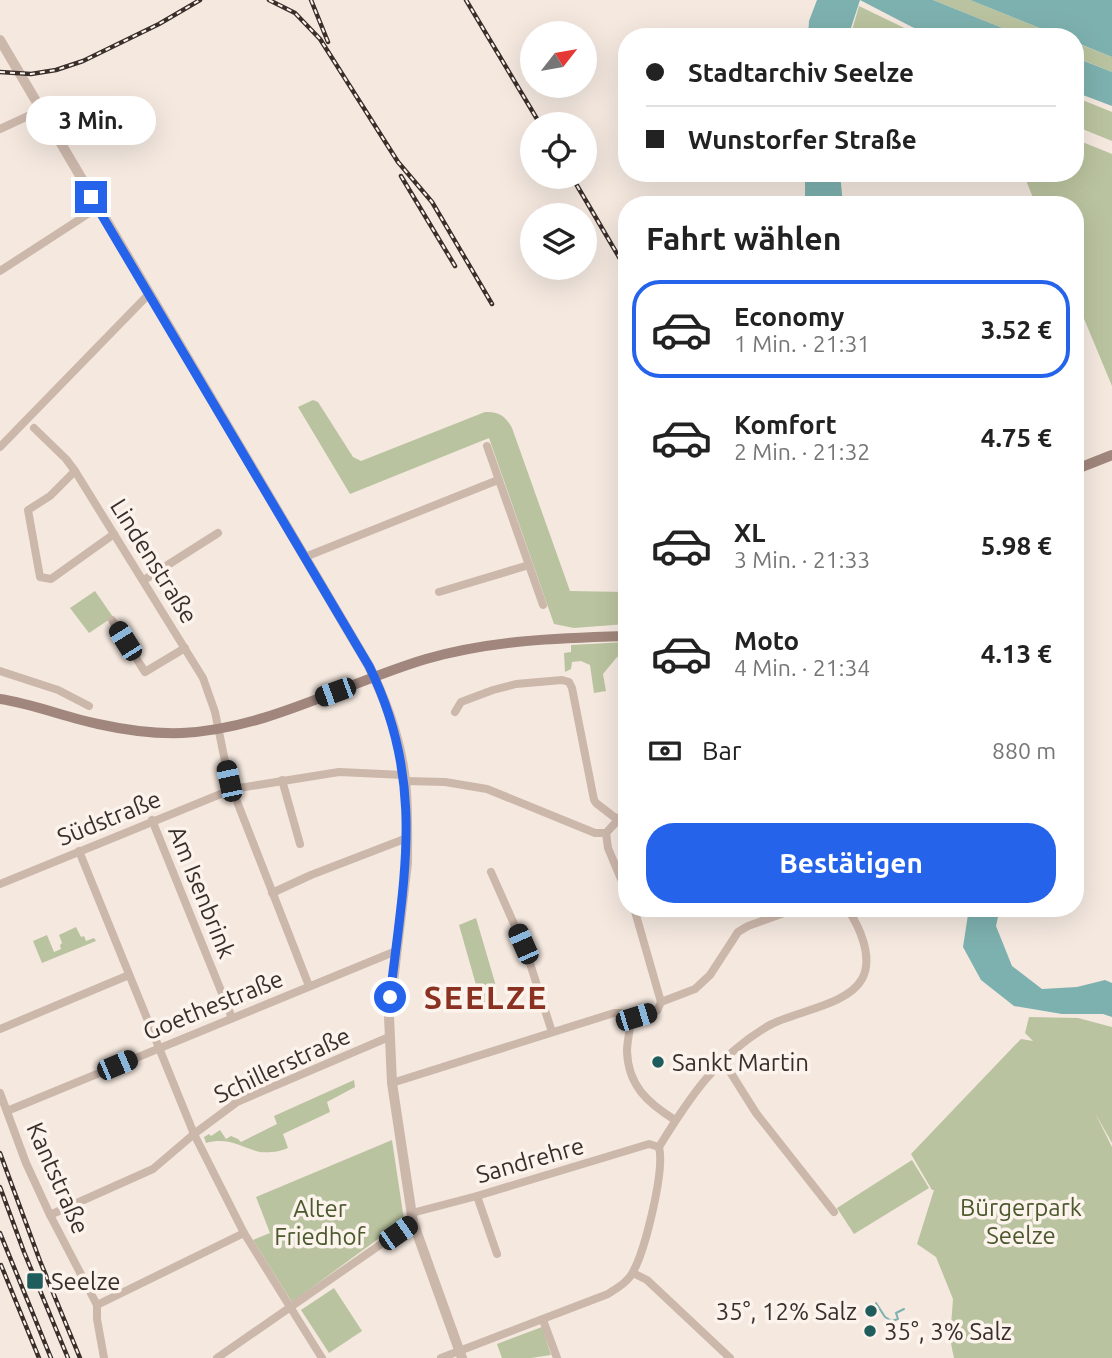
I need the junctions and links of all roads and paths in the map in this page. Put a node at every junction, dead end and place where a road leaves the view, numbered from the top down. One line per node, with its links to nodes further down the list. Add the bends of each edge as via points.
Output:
1 (0, 40): 2 (street)
2 (41, 110): 3 (street); 4 (street)
3 (0, 129)
4 (97, 208): 5 (street); 6 (street)
5 (0, 271)
6 (149, 294): 9 (street); 16 (street)
7 (34, 428): 12 (street, Lindenstraße)
8 (487, 446): 13 (street)
9 (0, 447)
10 (1112, 454): 11 (main road)
11 (1084, 466)
12 (75, 471): 15 (street, Lindenstraße); 15 (street, via 28,510 40,577 51,579)
13 (498, 480): 16 (street); 17 (street)
14 (218, 533): 18 (street)
15 (114, 534): 18 (street, Lindenstraße)
16 (305, 557): 25 (street)
17 (529, 565): 19 (street); 20 (street)
18 (144, 580): 23 (street, Lindenstraße)
19 (439, 592)
20 (543, 605)
21 (112, 620): 23 (street, via 145,672)
22 (618, 636): 25 (main road, via 483,646)
23 (186, 648): 29 (street, Lindenstraße, via 209,693)
24 (0, 671): 27 (street, via 58,690)
25 (374, 677): 29 (main road, via 276,714); 30 (street)
26 (0, 699): 29 (main road, via 130,730 181,733)
27 (89, 706)
28 (455, 712): 34 (street, via 461,702 493,690 516,684 569,682 594,800)
29 (219, 729): 32 (street, Lindenstraße)
30 (405, 778): 31 (street, Südstraße, via 339,772); 35 (street, Südstraße, via 487,789); 36 (street)
31 (282, 780): 32 (street, Südstraße); 37 (street)
32 (233, 789): 33 (street, Südstraße); 42 (street, Lindenstraße)
33 (152, 820): 38 (street, Südstraße); 50 (street, Am Isenbrink)
34 (618, 820): 35 (street)
35 (606, 833): 40 (street)
36 (407, 838): 42 (street); 46 (street)
37 (300, 844)
38 (79, 850): 41 (street, Südstraße); 47 (street)
39 (491, 872): 53 (street, via 526,951)
40 (618, 872)
41 (0, 884)
42 (272, 893): 48 (street, Lindenstraße)
43 (637, 917): 49 (street)
44 (773, 917): 49 (street, via 738,932 710,975 695,989)
45 (852, 917): 56 (street, via 864,945 863,977 855,988 830,1003 768,1026)
46 (396, 951): 48 (street, Goethestraße); 54 (street)
47 (129, 975): 52 (street); 55 (street)
48 (309, 986): 50 (street, Goethestraße)
49 (661, 1002): 51 (street, via 657,1011)
50 (232, 1018): 55 (street, Goethestraße)
51 (629, 1018): 53 (street, via 614,1013); 60 (street, via 627,1059 636,1088)
52 (0, 1029)
53 (552, 1032): 57 (street)
54 (388, 1037): 57 (street); 61 (street, Schillerstraße, via 237,1102)
55 (159, 1048): 59 (street, Goethestraße); 61 (street)
56 (722, 1059): 60 (street); 64 (street, via 756,1113)
57 (392, 1083): 66 (street)
58 (0, 1093): 59 (street, Kantstraße)
59 (7, 1111): 65 (street, Kantstraße)
60 (675, 1121): 62 (street)
61 (194, 1134): 65 (street, Schillerstraße, via 153,1170); 67 (street)
62 (659, 1147): 63 (street, Sandrehre, via 649,1144); 69 (street, via 651,1214)
63 (477, 1196): 66 (street, Sandrehre); 68 (street)
64 (834, 1212)
65 (50, 1215): 70 (street, Kantstraße)
66 (413, 1217): 71 (street, Sandrehre); 73 (street)
67 (244, 1233): 70 (street); 71 (street)
68 (497, 1254)
69 (633, 1273): 72 (street, via 608,1294); 79 (street, via 648,1280)
70 (97, 1305): 74 (street, Kantstraße)
71 (291, 1307): 75 (street, Sandrehre); 76 (street)
72 (543, 1320): 73 (street); 78 (street)
73 (460, 1355): 77 (street)
74 (104, 1358)
75 (217, 1358)
76 (322, 1358)
77 (441, 1358)
78 (557, 1358)
79 (729, 1358)

